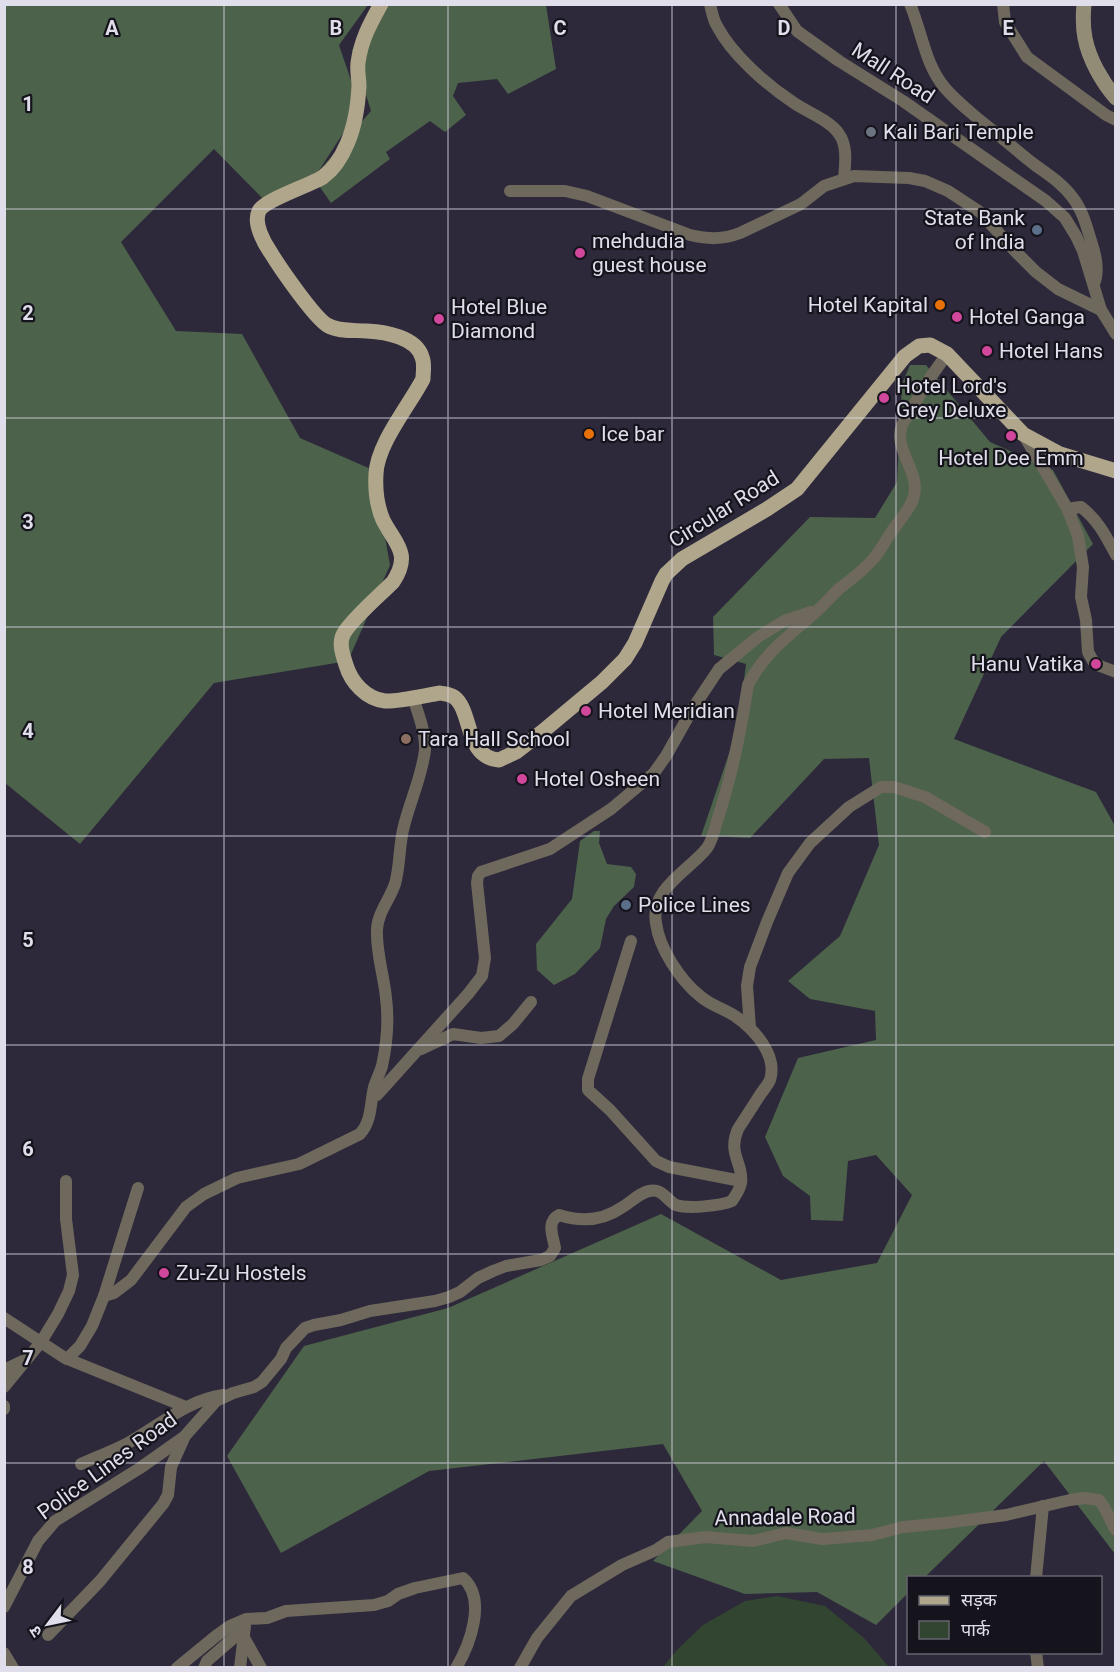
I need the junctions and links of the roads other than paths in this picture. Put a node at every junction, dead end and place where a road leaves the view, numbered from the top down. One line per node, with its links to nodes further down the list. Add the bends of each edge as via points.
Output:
1 (381, 4): 21 (main road, Circular Road, via 361,49 358,107 347,144 334,168 310,184 265,204 258,219 262,239 275,261 319,319 333,328 392,335 417,348 422,356 423,379 382,451 375,474 376,500 383,520 398,542 401,564 393,582 345,632 341,643 348,671 360,688 387,701)
2 (710, 4): 9 (street, via 716,24 731,48 753,70 839,133 844,145)
3 (779, 4): 11 (street, Mall Road, via 797,30 1046,201 1065,218 1083,250)
4 (910, 4): 11 (street, via 928,58 943,86 955,100 1063,185 1074,199 1094,251)
5 (1003, 4): 8 (street, via 1005,22 1027,57)
6 (1084, 4): 7 (main road, via 1085,39 1095,67)
7 (1116, 98)
8 (1116, 120)
9 (844, 179): 10 (street, via 824,186 801,204 718,239 690,234 565,191); 12 (street, via 909,178 948,191 980,212 1036,272 1058,289)
10 (510, 191)
11 (1093, 288): 12 (street, Mall Road)
12 (1101, 310): 13 (street, Mall Road)
13 (1116, 334)
14 (947, 354): 15 (main road); 19 (street, via 899,432 914,477 912,502 875,558); 21 (main road, Circular Road, via 930,345 919,346 904,356 797,489 672,568 624,659 602,682 516,752 499,760 487,756 476,746 455,698 440,693)
15 (1023, 434): 16 (main road, via 1060,454); 17 (street)
16 (1116, 471)
17 (1070, 514): 18 (street, via 1073,508 1081,507 1090,515 1101,526); 20 (street, via 1083,567 1081,597 1088,652 1100,666)
18 (1116, 555)
19 (818, 610): 25 (street, via 756,670 748,685 729,783 711,840 665,888 655,912 661,944 688,985); 26 (street, via 784,621 719,669 654,773 611,809 550,849 481,872 477,883 486,958 482,976)
20 (1116, 672)
21 (413, 697): 27 (street, via 425,749 405,821 395,883 376,929 388,1020)
22 (985, 832): 25 (street, via 925,797 894,787 881,787 849,807 810,843 788,873 750,967)
23 (631, 941): 29 (street, via 588,1079 588,1090 656,1161)
24 (531, 1002): 26 (street, via 499,1036 453,1034)
25 (750, 1028): 29 (street, via 765,1046 772,1065 770,1081 734,1138)
26 (414, 1053): 27 (street)
27 (373, 1096): 31 (street, via 368,1126 360,1134 298,1164 237,1178 204,1194 186,1207 131,1280)
28 (66, 1181): 33 (street, via 73,1275 65,1300)
29 (741, 1181): 38 (street, Police Lines Road, via 729,1202 680,1206 659,1191 648,1191 608,1216 575,1220 559,1215 550,1225 555,1248 550,1256 493,1271 460,1292 435,1301 370,1311 305,1328 262,1382)
30 (138, 1188): 31 (street)
31 (104, 1296): 35 (street, via 92,1326)
32 (4, 1318): 33 (street)
33 (41, 1342): 34 (street); 35 (street)
34 (27, 1359): 36 (street); 37 (street)
35 (67, 1359): 39 (street)
36 (4, 1370)
37 (4, 1387)
38 (233, 1393): 39 (street, via 209,1397); 40 (street, Police Lines Road, via 216,1401)
39 (186, 1407): 41 (street, via 126,1444)
40 (184, 1437): 45 (street, Police Lines Road, via 55,1521 39,1541); 47 (street, via 171,1467 163,1504 100,1581)
41 (81, 1464)
42 (1043, 1506): 43 (street, Annadale Road, via 1085,1498 1099,1500); 44 (street); 55 (street, Annadale Road, via 1006,1515 822,1539 786,1533 753,1540 706,1537 668,1542 571,1596 537,1638)
43 (1116, 1530)
44 (1036, 1576)
45 (4, 1607)
46 (244, 1628): 50 (street, via 230,1626); 51 (street); 52 (street); 53 (street); 54 (street, via 286,1611 374,1605 415,1588 463,1578 470,1588 475,1616)
47 (48, 1635)
48 (4, 1653): 49 (street)
49 (13, 1668)
50 (177, 1668)
51 (204, 1668)
52 (240, 1668)
53 (261, 1668)
54 (456, 1668)
55 (520, 1668)

